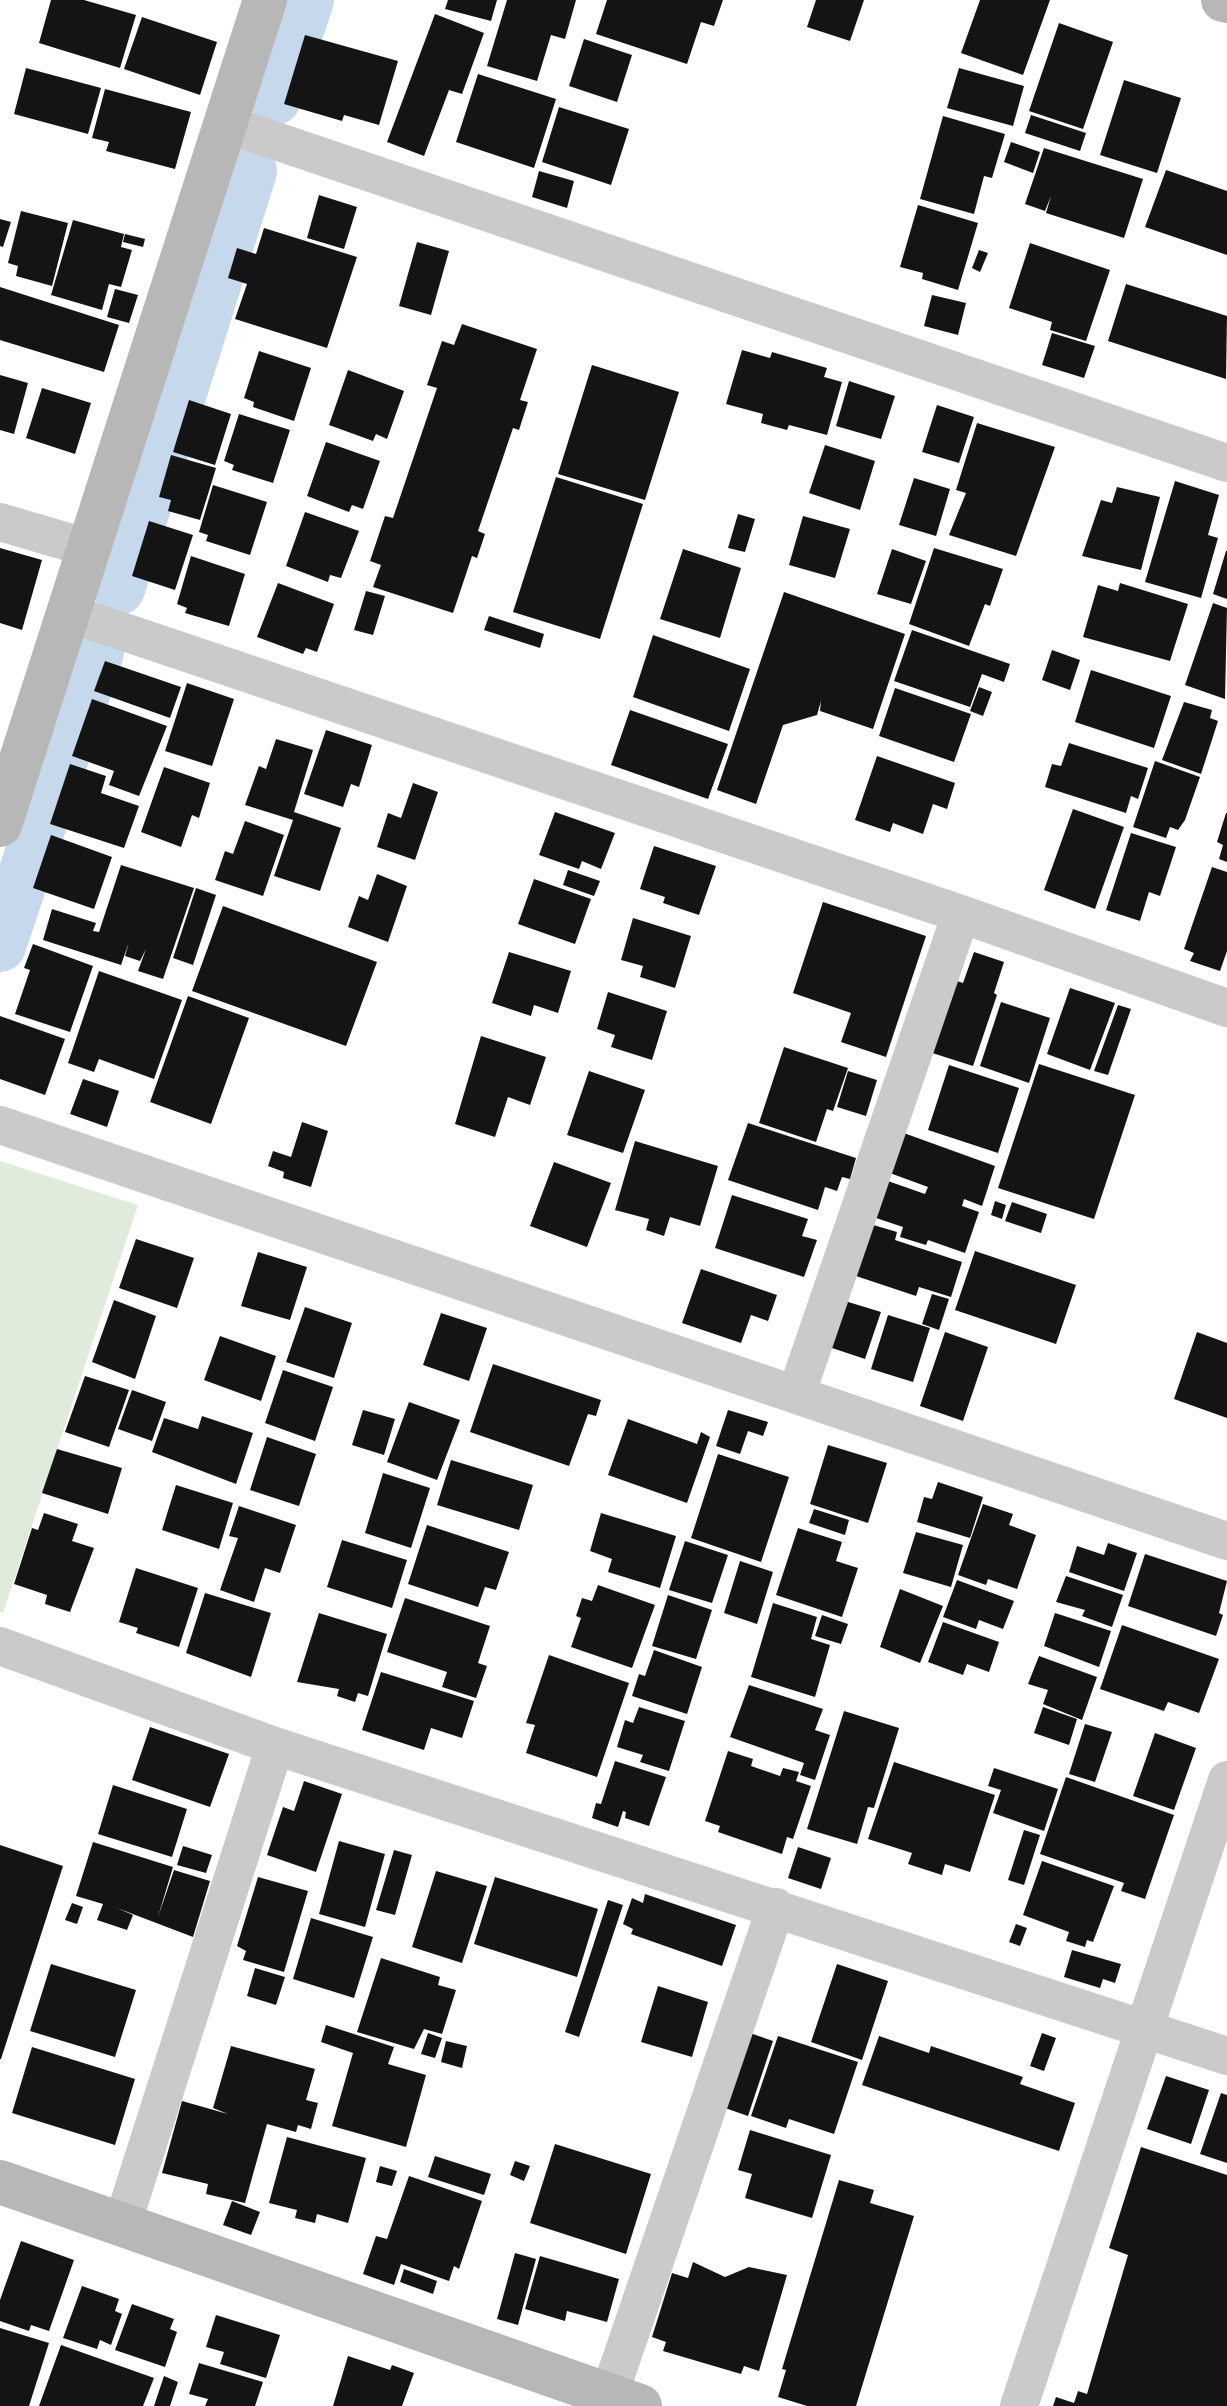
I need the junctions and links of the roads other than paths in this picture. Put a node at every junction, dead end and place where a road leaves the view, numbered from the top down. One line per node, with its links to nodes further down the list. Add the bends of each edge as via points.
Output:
1 (265, 0): 2 (street)
2 (223, 123): 3 (street); 5 (street)
3 (1227, 463)
4 (0, 522): 5 (street)
5 (88, 548): 6 (street)
6 (68, 613): 7 (street); 8 (street)
7 (0, 825)
8 (961, 914): 9 (street); 11 (street)
9 (1227, 1008)
10 (0, 1125): 11 (street)
11 (796, 1395): 12 (street)
12 (1227, 1541)
13 (0, 1646): 14 (street)
14 (275, 1746): 16 (street); 20 (street)
15 (1227, 1780): 17 (street)
16 (776, 1907): 17 (street); 21 (street)
17 (1147, 2028): 18 (street); 22 (street)
18 (1227, 2056)
19 (0, 2182): 20 (street)
20 (122, 2225): 21 (street)
21 (625, 2401)
22 (1019, 2406)

